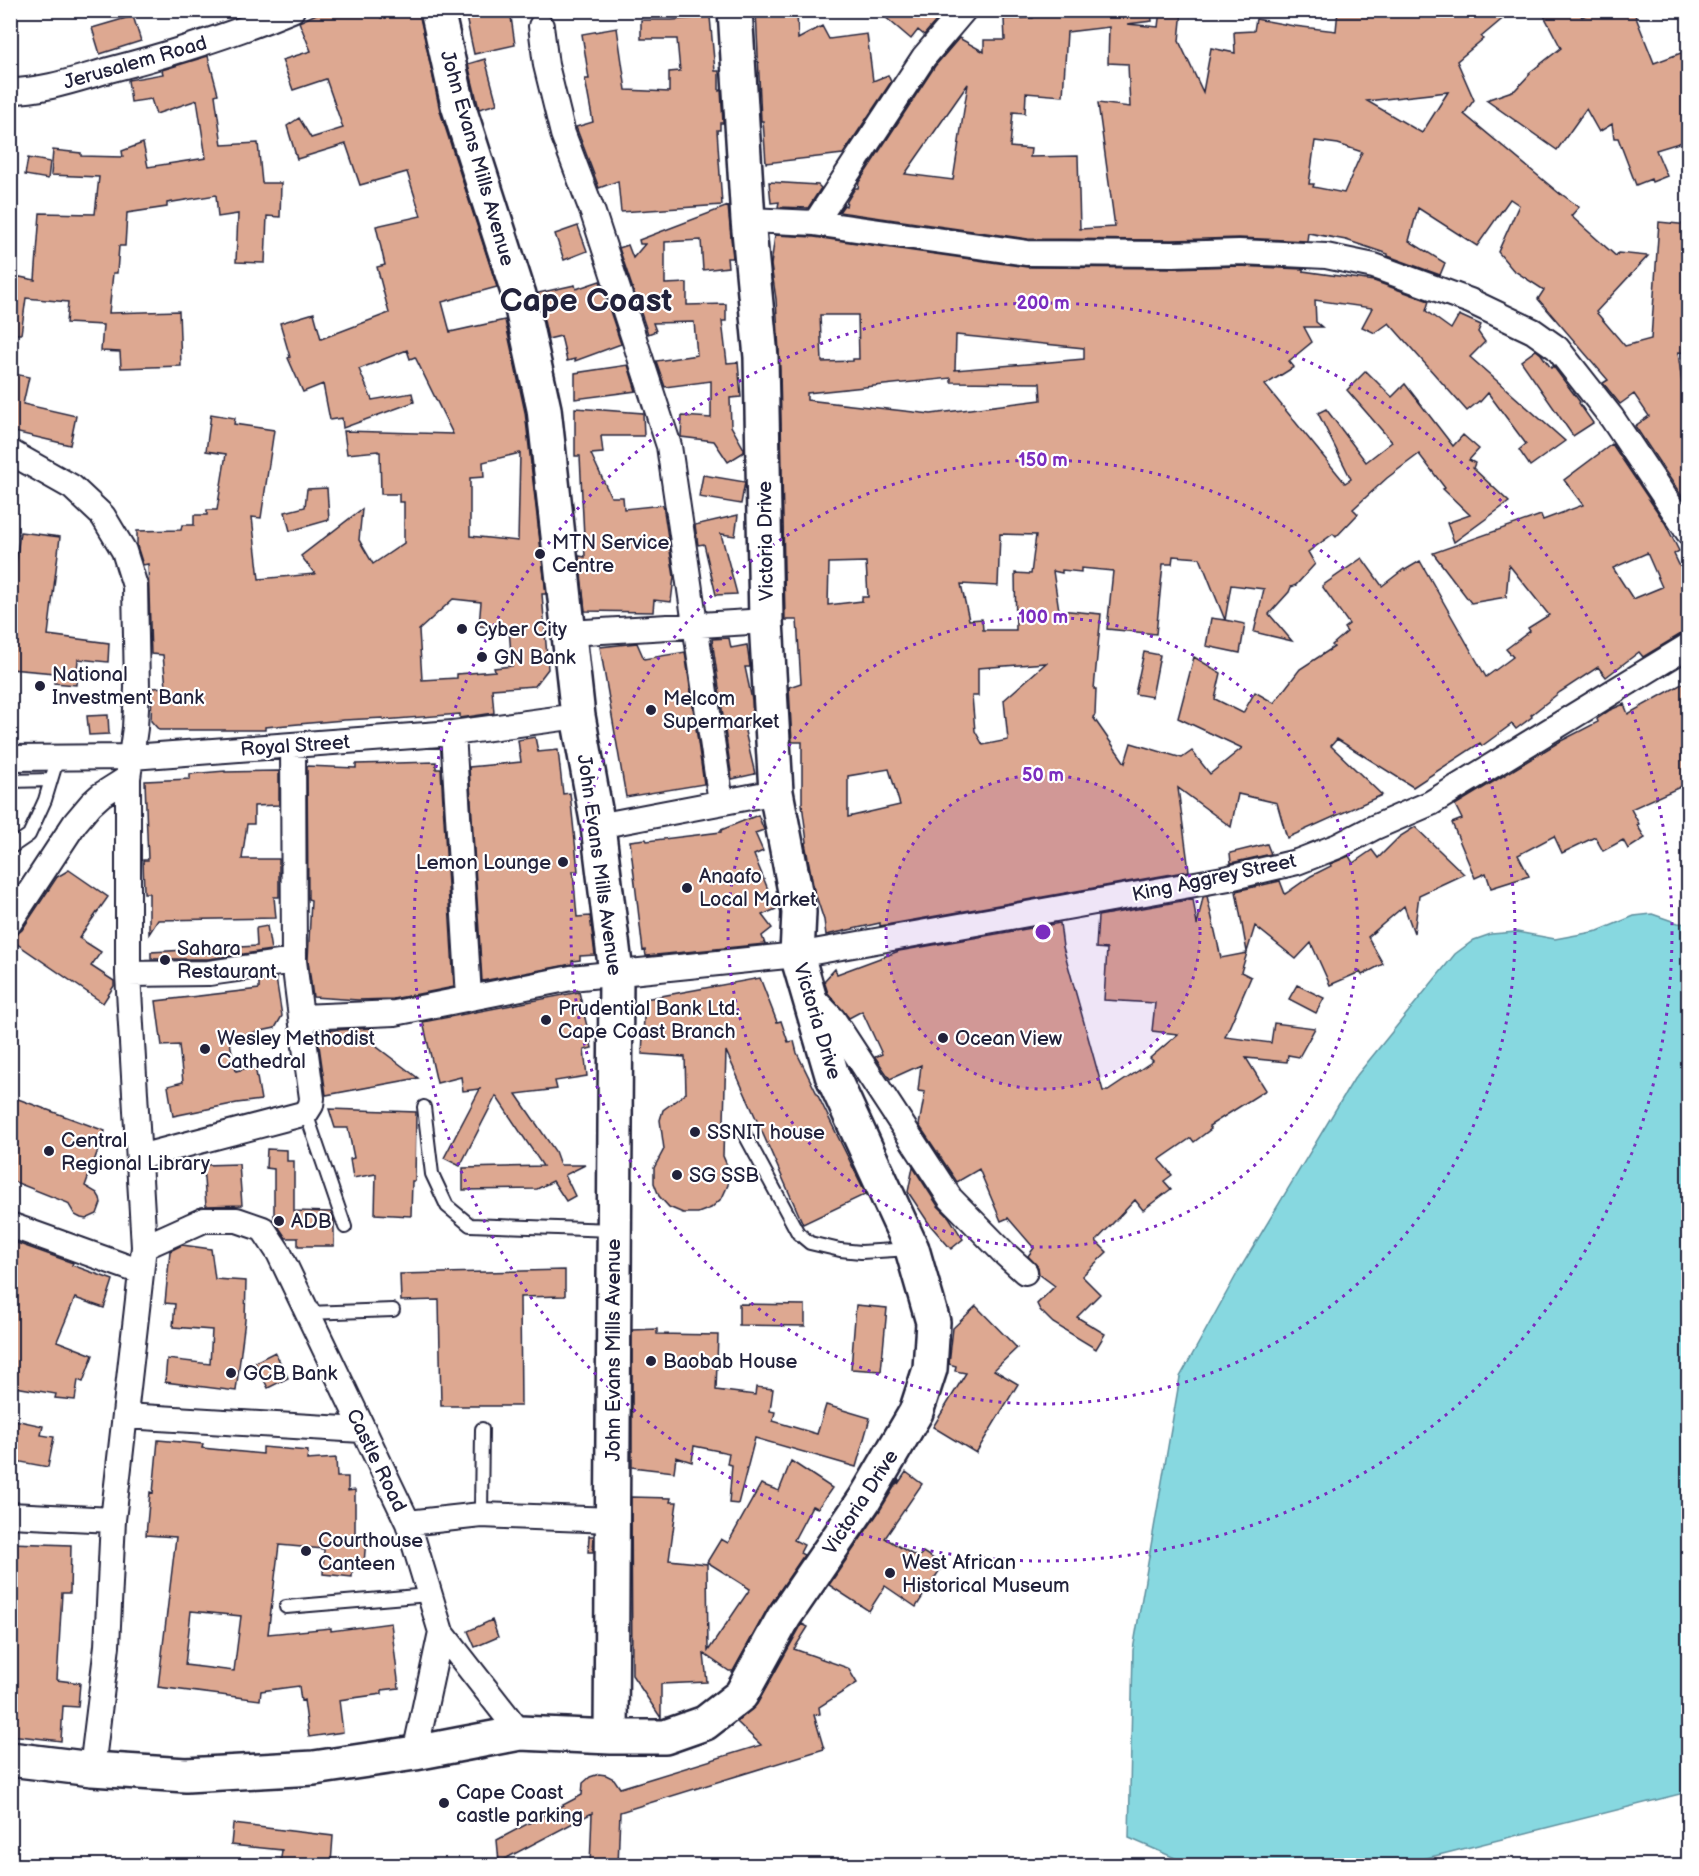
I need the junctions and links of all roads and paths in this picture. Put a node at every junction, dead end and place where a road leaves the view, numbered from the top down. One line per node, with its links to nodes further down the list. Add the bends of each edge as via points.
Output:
1 (292, 10): 6 (street, Jerusalem Road, via 173,53 60,84)
2 (437, 10): 13 (street, John Evans Mills Avenue, via 458,105 519,295 544,409)
3 (735, 10): 7 (street, Victoria Drive)
4 (964, 10): 8 (street, via 924,57)
5 (541, 26): 12 (street, via 563,134 669,446)
6 (10, 91)
7 (748, 220): 8 (street); 11 (street, Victoria Drive, via 761,357)
8 (815, 223): 10 (street, via 1028,253 1239,252 1326,256 1374,266 1426,284 1533,330 1557,348 1612,418)
9 (10, 452): 20 (street, via 72,487 103,516 123,551 135,586 137,688)
10 (1689, 532)
11 (766, 621): 12 (street); 23 (street, Victoria Drive)
12 (695, 626): 13 (street); 24 (street)
13 (569, 633): 15 (street, John Evans Mills Avenue)
14 (1689, 646): 28 (street, King Aggrey Street, via 1431,803 1296,862 1229,878)
15 (578, 716): 16 (street, Royal Street); 25 (street, John Evans Mills Avenue)
16 (453, 733): 17 (street, Royal Street); 33 (street)
17 (293, 745): 20 (street, Royal Street); 29 (street)
18 (58, 757): 19 (street, Royal Street); 20 (street, Royal Street); 21 (lane)
19 (10, 758)
20 (130, 768): 27 (street, via 75,823); 31 (street)
21 (51, 780): 22 (lane); 26 (lane, via 29,835)
22 (10, 781)
23 (776, 792): 24 (street); 28 (street, Victoria Drive, via 799,912)
24 (721, 802): 25 (street)
25 (598, 826): 30 (street, John Evans Mills Avenue)
26 (10, 848)
27 (10, 922)
28 (797, 955): 30 (street, King Aggrey Street); 32 (street, Victoria Drive)
29 (294, 961): 31 (street, via 209,973); 34 (street)
30 (616, 973): 33 (street, King Aggrey Street); 41 (street, John Evans Mills Avenue)
31 (128, 974): 38 (street)
32 (808, 994): 43 (street, Victoria Drive, via 832,1074); 45 (street, via 833,1019 950,1198)
33 (469, 997): 34 (street, King Aggrey Street, via 395,1013)
34 (301, 1017): 36 (street, via 312,1098)
35 (424, 1107): 41 (lane, via 432,1174 447,1206 470,1225)
36 (306, 1113): 38 (street); 40 (lane)
37 (744, 1133): 43 (lane, via 798,1233 810,1243 861,1252)
38 (139, 1157): 42 (street)
39 (10, 1225): 44 (street)
40 (345, 1227)
41 (614, 1230): 54 (street, John Evans Mills Avenue)
42 (144, 1247): 44 (street); 47 (street, Castle Road, via 204,1220 237,1220 263,1229 279,1253)
43 (912, 1249): 60 (street, Victoria Drive, via 933,1322 930,1369 916,1412 865,1499 784,1617 741,1695 705,1723 665,1737)
44 (141, 1272): 48 (street)
45 (1025, 1272)
46 (393, 1311): 47 (lane)
47 (307, 1313): 50 (street, Castle Road)
48 (124, 1416): 50 (street); 53 (street)
49 (482, 1429): 52 (lane)
50 (362, 1430): 55 (street, Castle Road)
51 (10, 1515): 53 (street)
52 (481, 1515): 54 (street); 55 (street)
53 (113, 1520): 63 (street, via 107,1646)
54 (612, 1520): 60 (street, John Evans Mills Avenue)
55 (408, 1523): 56 (street, Castle Road)
56 (429, 1595): 57 (lane); 58 (street, Castle Road)
57 (286, 1607)
58 (441, 1632): 59 (street, Castle Road); 61 (street)
59 (520, 1733): 60 (street, Victoria Drive); 61 (street, Victoria Drive)
60 (611, 1737)
61 (415, 1753): 63 (street, Victoria Drive, via 314,1768 186,1775)
62 (10, 1759): 63 (street, Victoria Drive)
63 (92, 1769)

